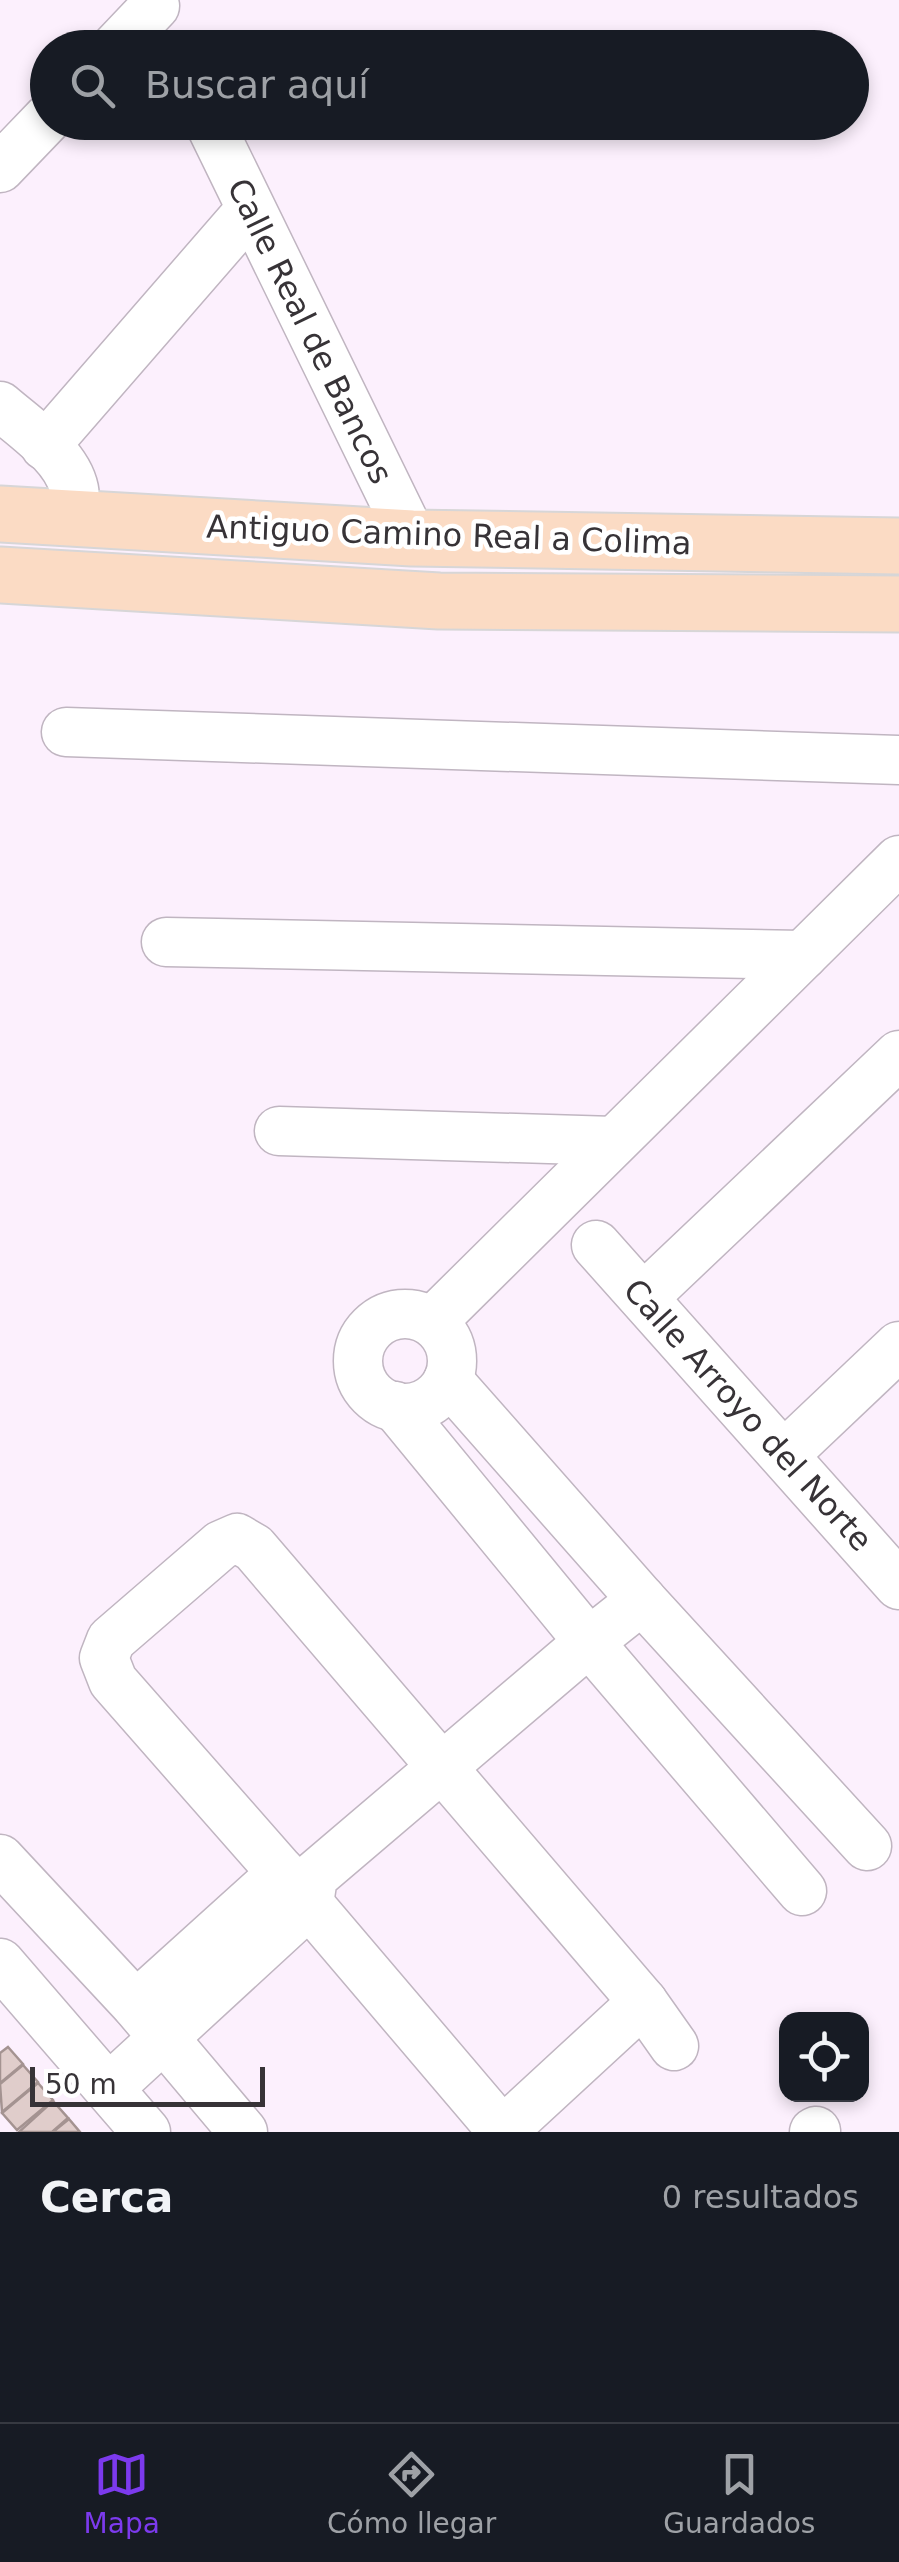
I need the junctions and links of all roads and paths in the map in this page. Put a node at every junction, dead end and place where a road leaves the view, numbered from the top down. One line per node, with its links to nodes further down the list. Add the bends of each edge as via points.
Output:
1 (30, 137): 3 (street)
2 (217, 140): 4 (street, Calle Real de Bancos)
3 (0, 168)
4 (250, 210): 6 (street); 9 (street, Calle Real de Bancos)
5 (0, 406): 6 (street)
6 (45, 446): 8 (street, via 75,490)
7 (0, 514): 8 (main road, Antiguo Camino Real a Colima)
8 (70, 521): 9 (main road, Antiguo Camino Real a Colima); 11 (main road, via 68,548)
9 (412, 538): 10 (main road, Antiguo Camino Real a Colima)
10 (899, 546)
11 (23, 577): 12 (main road, Antiguo Camino Real a Colima, via 439,601)
12 (899, 604)
13 (66, 732): 14 (street)
14 (899, 760)
15 (899, 860): 17 (street)
16 (166, 942): 17 (street)
17 (803, 955): 20 (street)
18 (899, 1055): 22 (street)
19 (279, 1132): 20 (street)
20 (614, 1142): 23 (street)
21 (596, 1245): 22 (street, Calle Arroyo del Norte)
22 (644, 1297): 27 (street, Calle Arroyo del Norte)
23 (432, 1322): 25 (street, via 450,1348); 26 (street, via 412,1314 389,1316 360,1347 368,1389)
24 (899, 1346): 27 (street)
25 (448, 1380): 26 (street, via 426,1402); 29 (street)
26 (395, 1406): 30 (street)
27 (784, 1455): 28 (street, Calle Arroyo del Norte)
28 (899, 1585)
29 (642, 1600): 30 (street); 32 (street)
30 (589, 1642): 31 (street); 35 (street)
31 (443, 1766): 34 (street); 34 (street, via 254,1548 236,1538 221,1545 111,1640 104,1658 113,1680); 37 (street)
32 (866, 1846)
33 (0, 1859): 38 (street)
34 (302, 1885): 38 (street); 43 (street)
35 (802, 1891)
36 (0, 1963): 40 (street)
37 (642, 2002): 39 (street); 43 (street)
38 (151, 2022): 40 (street); 42 (street)
39 (674, 2046)
40 (109, 2088): 41 (street)
41 (146, 2132)
42 (244, 2132)
43 (503, 2132)

